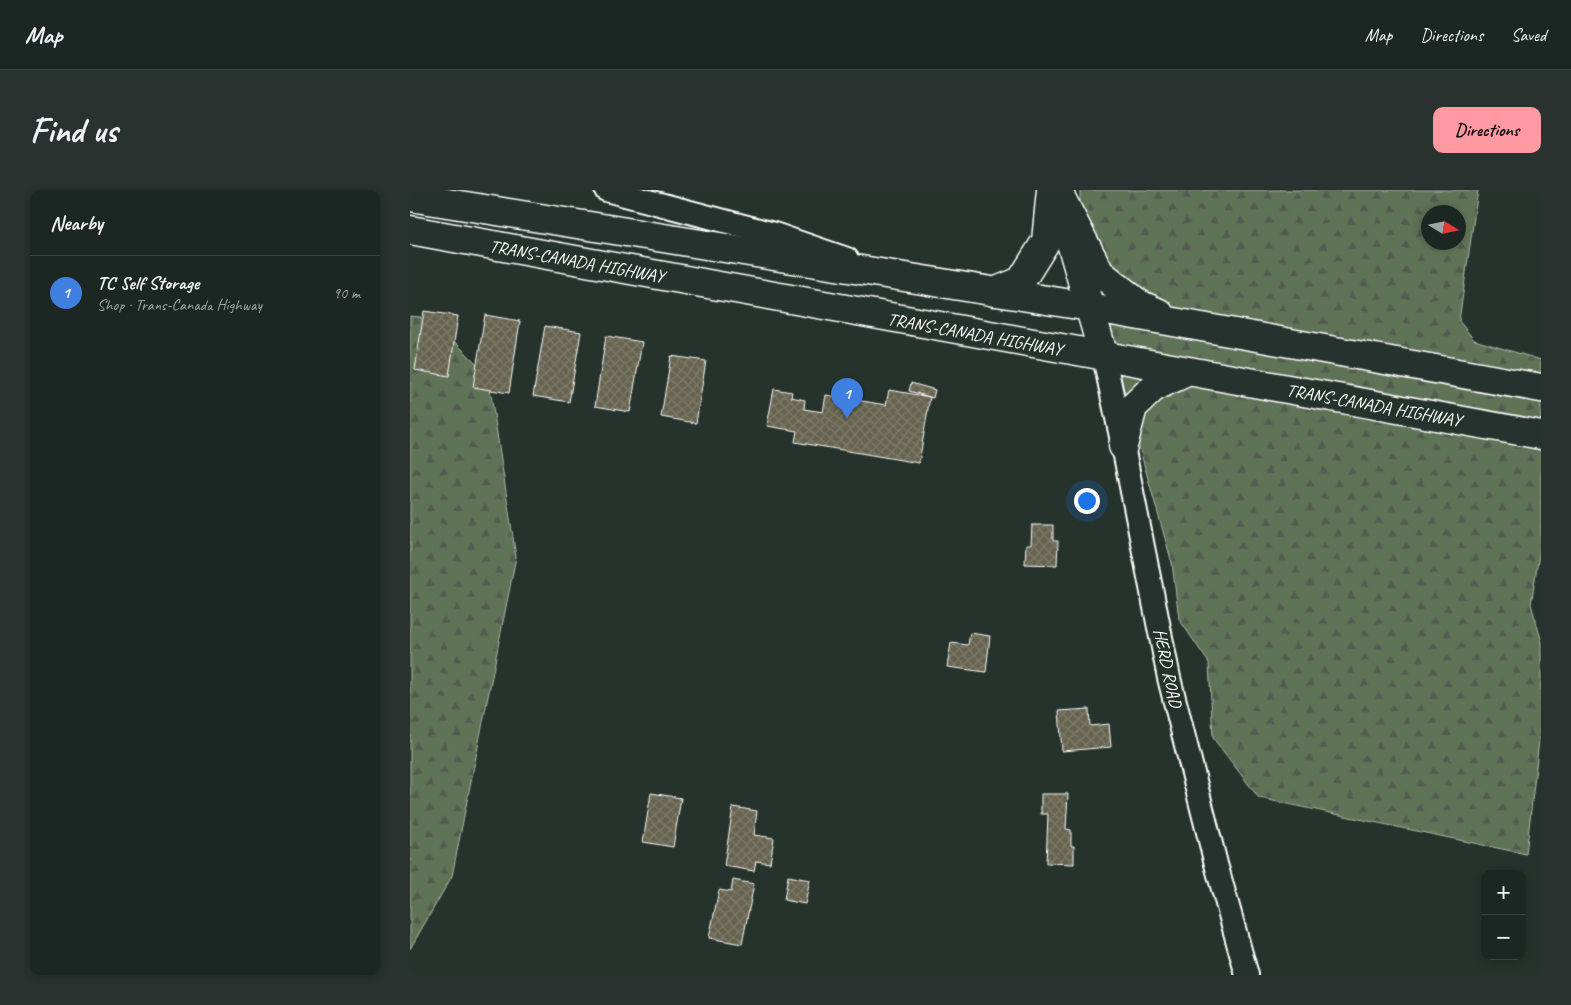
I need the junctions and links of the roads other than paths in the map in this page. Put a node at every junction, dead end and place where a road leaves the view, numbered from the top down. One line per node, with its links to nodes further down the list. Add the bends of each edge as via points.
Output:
1 (606, 190): 5 (street, via 774,234)
2 (1054, 190): 6 (main road, via 1046,241 1021,281); 7 (main road); 8 (main road, via 1100,273 1138,304)
3 (410, 197): 5 (main road, TRANS-CANADA HIGHWAY)
4 (410, 230): 9 (main road, TRANS-CANADA HIGHWAY)
5 (903, 278): 6 (main road, TRANS-CANADA HIGHWAY)
6 (994, 292): 7 (main road, TRANS-CANADA HIGHWAY)
7 (1090, 307): 8 (main road, TRANS-CANADA HIGHWAY); 9 (main road)
8 (1186, 324): 11 (main road, TRANS-CANADA HIGHWAY)
9 (1104, 357): 10 (main road, TRANS-CANADA HIGHWAY); 13 (street, HERD ROAD)
10 (1187, 372): 12 (main road, TRANS-CANADA HIGHWAY); 13 (main road, via 1154,387 1133,407)
11 (1541, 388)
12 (1541, 435)
13 (1123, 446): 14 (street, HERD ROAD, via 1169,678)
14 (1247, 975)

